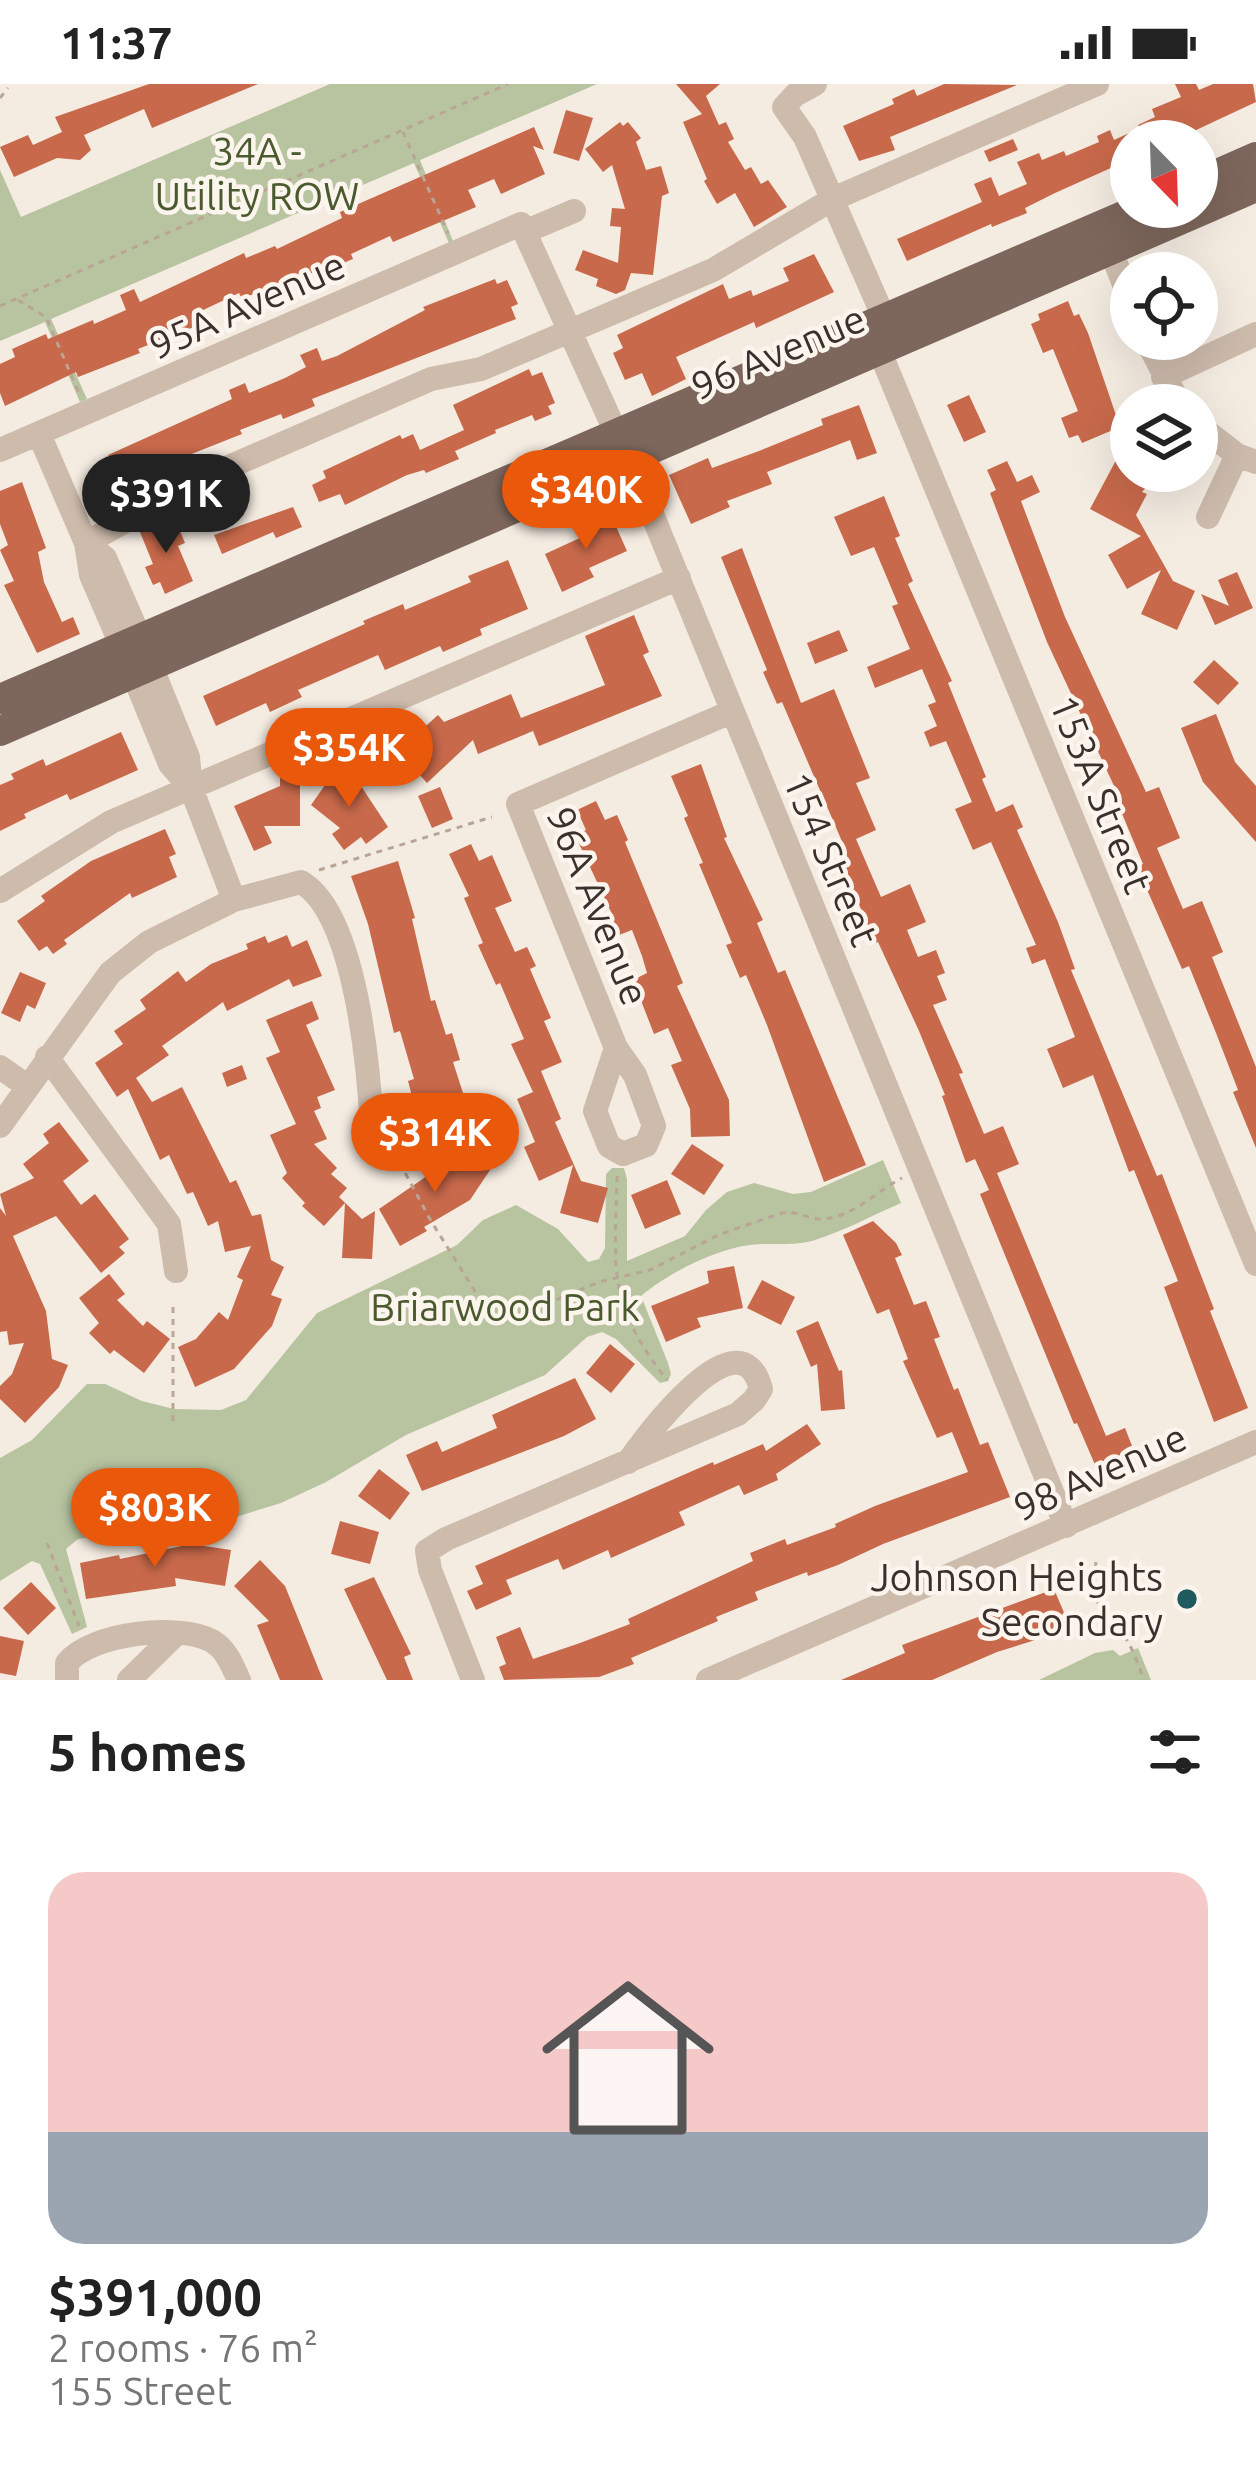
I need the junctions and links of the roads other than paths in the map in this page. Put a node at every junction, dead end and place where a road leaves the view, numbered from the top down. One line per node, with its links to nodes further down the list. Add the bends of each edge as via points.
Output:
1 (815, 84): 6 (street, via 784,107)
2 (1097, 84): 6 (street)
3 (1256, 157): 4 (main road)
4 (1218, 174)
5 (1256, 188): 11 (main road, 96 Avenue)
6 (832, 199): 12 (street); 13 (street, via 712,270)
7 (574, 211): 9 (street, 95A Avenue)
8 (1110, 222): 12 (main road, 96 Avenue)
9 (523, 228): 13 (street, 154 Street); 19 (street, 95A Avenue)
10 (1126, 228): 11 (main road)
11 (1111, 251): 15 (main road, 96 Avenue)
12 (884, 318): 21 (main road, 96 Avenue)
13 (568, 332): 21 (street, 154 Street); 25 (street, via 481,369 431,379 199,480)
14 (1256, 334): 17 (street)
15 (880, 352): 21 (main road, 96 Avenue); 40 (street, 153A Street)
16 (1155, 360): 17 (street)
17 (1162, 377): 18 (street)
18 (1166, 384)
19 (39, 434): 22 (street, 95A Avenue); 25 (street)
20 (1218, 439): 23 (street)
21 (622, 446): 26 (street, 154 Street); 27 (main road, 96 Avenue)
22 (0, 450)
23 (1246, 458): 24 (street)
24 (1208, 517)
25 (86, 543): 27 (street, via 105,558)
26 (679, 578): 29 (street, 154 Street); 31 (street)
27 (140, 652): 28 (main road, 96 Avenue); 30 (main road, 96 Avenue); 31 (street, via 170,764)
28 (0, 699)
29 (730, 712): 34 (street, 96A Avenue, via 518,804); 44 (street, 154 Street)
30 (0, 731)
31 (191, 788): 32 (street, via 96,830); 33 (street)
32 (0, 892)
33 (234, 900): 35 (street, via 121,963); 39 (street, via 297,881 332,917 358,1022)
34 (616, 1048)
35 (47, 1057): 37 (street); 41 (street, via 169,1224)
36 (0, 1067): 37 (street)
37 (26, 1086): 38 (street)
38 (0, 1126)
39 (372, 1130)
40 (1256, 1264)
41 (176, 1271)
42 (1256, 1442): 44 (street, 98 Avenue)
43 (628, 1462): 43 (street, via 692,1385 726,1365 742,1364 758,1376 761,1388 738,1414); 49 (street, via 427,1551)
44 (1066, 1526): 50 (street, 98 Avenue)
45 (175, 1635): 46 (street, via 87,1645 67,1663); 47 (street); 48 (street, via 210,1640 229,1655)
46 (67, 1680)
47 (129, 1680)
48 (238, 1680)
49 (473, 1680)
50 (708, 1680)

